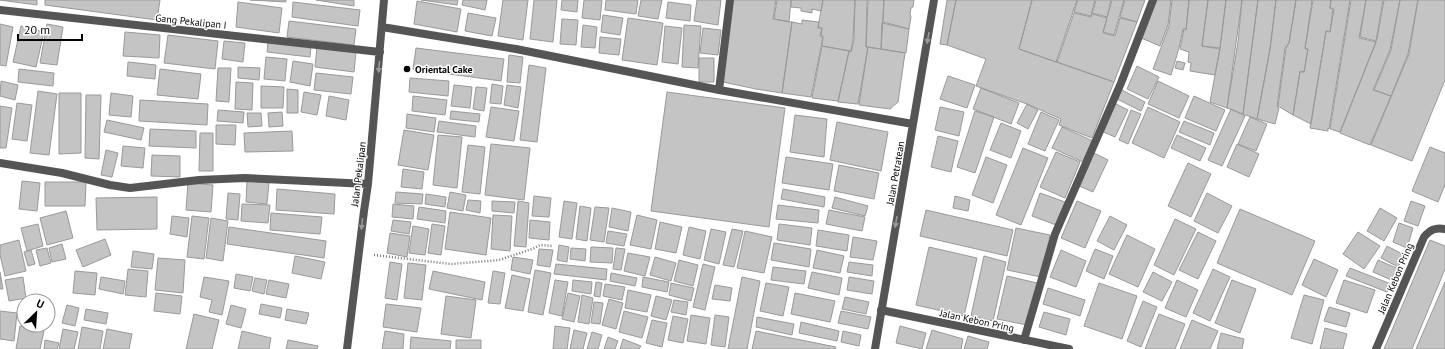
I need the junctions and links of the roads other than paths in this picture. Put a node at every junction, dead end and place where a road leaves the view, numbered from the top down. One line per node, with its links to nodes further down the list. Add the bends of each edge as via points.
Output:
1 (384, 0): 6 (street, Jalan Pekalipan)
2 (730, 0): 8 (street)
3 (934, 0): 9 (street, Jalan Petratean, one-way to 9)
4 (1154, 0): 14 (street, via 1055,234)
5 (0, 10): 7 (street, Gang Pekalipan I)
6 (382, 27): 7 (street, Jalan Pekalipan); 8 (street, via 516,49)
7 (380, 52): 11 (street, Jalan Pekalipan, one-way to 11)
8 (719, 90): 9 (street)
9 (913, 124): 13 (street, Jalan Petratean, one-way to 13)
10 (0, 163): 11 (street, via 130,188 227,178)
11 (368, 184): 15 (street, Jalan Pekalipan, one-way to 15)
12 (1445, 229): 18 (street, Jalan Kebon Pring, via 1431,230 1424,237)
13 (880, 310): 14 (street, Jalan Kebon Pring); 16 (street, Jalan Petratean)
14 (1024, 340): 17 (street, Jalan Kebon Pring)
15 (347, 349)
16 (875, 349)
17 (1069, 349)
18 (1376, 349)

